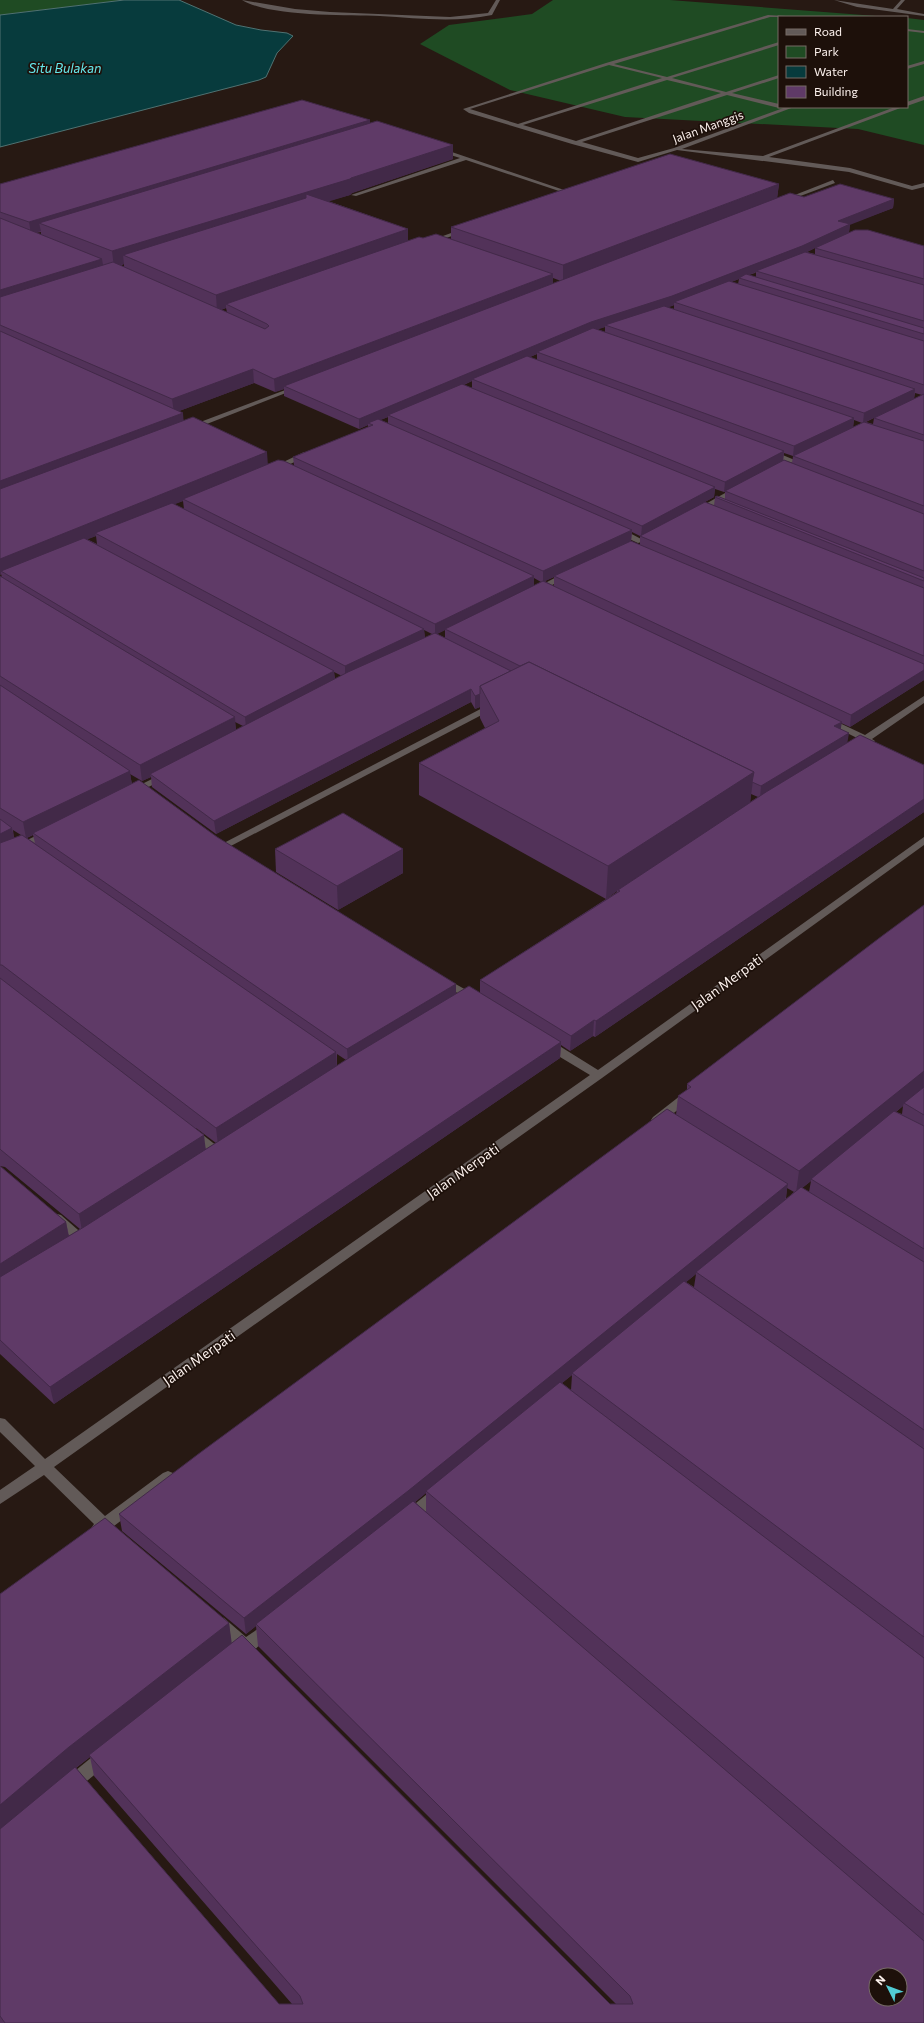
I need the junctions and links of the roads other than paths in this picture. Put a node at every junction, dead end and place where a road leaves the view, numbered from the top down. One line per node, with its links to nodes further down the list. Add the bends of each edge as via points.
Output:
1 (244, 0): 3 (street, via 275,9 443,18 471,18 490,14)
2 (494, 0): 3 (street)
3 (498, 0)
4 (836, 0): 6 (street, via 857,6)
5 (903, 0): 6 (street)
6 (894, 10): 7 (street)
7 (924, 15)
8 (778, 16): 15 (street, via 770,16)
9 (908, 30): 10 (street)
10 (916, 31): 11 (street); 12 (street)
11 (924, 32)
12 (908, 34)
13 (778, 43): 18 (street)
14 (924, 62): 16 (street)
15 (608, 64): 18 (street); 25 (street, via 466,109)
16 (908, 68)
17 (778, 76): 19 (street)
18 (667, 78): 19 (street); 25 (street)
19 (725, 93): 22 (street); 26 (street)
20 (924, 98): 21 (street)
21 (908, 104)
22 (778, 106)
23 (784, 108): 28 (street, Jalan Manggis)
24 (897, 108): 30 (street)
25 (516, 126): 26 (street)
26 (574, 143): 28 (street, Jalan Manggis, via 631,160)
27 (431, 147): 29 (street)
28 (676, 150): 30 (street)
29 (467, 158): 34 (street); 35 (street)
30 (762, 158): 32 (street, via 850,170 910,188)
31 (833, 182): 37 (street)
32 (924, 185)
33 (577, 191): 34 (street)
34 (570, 193): 36 (street)
35 (354, 195)
36 (563, 196)
37 (780, 200)
38 (470, 228): 39 (street)
39 (434, 241): 40 (street); 41 (street)
40 (427, 243)
41 (441, 243)
42 (306, 384): 43 (street)
43 (192, 424): 44 (street); 45 (street)
44 (181, 431)
45 (209, 432)
46 (763, 450): 49 (street, via 796,459)
47 (315, 451): 48 (street)
48 (276, 464): 50 (street); 51 (street)
49 (783, 467)
50 (267, 471)
51 (294, 472)
52 (743, 487): 53 (street, via 707,509)
53 (690, 515)
54 (612, 528): 55 (street, via 644,539)
55 (630, 547)
56 (579, 570): 57 (street)
57 (529, 594)
58 (924, 700): 61 (street)
59 (498, 702): 74 (street, via 220,844)
60 (823, 718): 61 (street)
61 (866, 739): 62 (street); 63 (street)
62 (879, 746)
63 (842, 754)
64 (170, 773): 66 (street)
65 (129, 778): 66 (street)
66 (142, 787): 67 (street); 68 (street)
67 (155, 796)
68 (122, 797)
69 (60, 828): 72 (street)
70 (13, 836): 72 (street)
71 (924, 840): 82 (street, Jalan Merpati)
72 (25, 844): 73 (street); 75 (street)
73 (38, 853)
74 (237, 855)
75 (0, 857)
76 (435, 975): 78 (street)
77 (482, 987): 78 (street)
78 (469, 996): 79 (street); 80 (street)
79 (455, 1004)
80 (482, 1004)
81 (537, 1038): 82 (street)
82 (598, 1075): 92 (street, Jalan Merpati)
83 (700, 1087): 84 (street)
84 (662, 1116): 85 (street); 86 (street)
85 (676, 1124)
86 (650, 1125)
87 (187, 1128): 88 (street, via 221,1150)
88 (205, 1161)
89 (47, 1210): 90 (street, via 85,1238)
90 (70, 1248)
91 (0, 1423): 92 (street)
92 (44, 1467): 95 (street, Jalan Merpati); 99 (street)
93 (181, 1468): 99 (street)
94 (450, 1483): 96 (street)
95 (0, 1498)
96 (414, 1512): 97 (street); 98 (street)
97 (402, 1522)
98 (426, 1523)
99 (104, 1525): 100 (street); 101 (street)
100 (85, 1539)
101 (121, 1540)
102 (210, 1616): 104 (street)
103 (277, 1621): 104 (street)
104 (246, 1646): 105 (street); 106 (street)
105 (257, 1657)
106 (228, 1660)
107 (112, 1751): 108 (street, via 86,1781)
108 (58, 1795)

